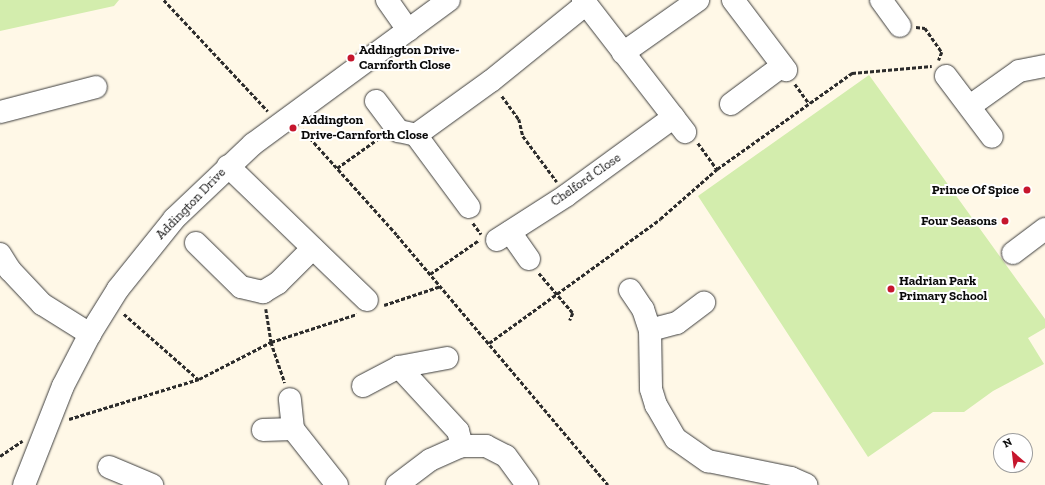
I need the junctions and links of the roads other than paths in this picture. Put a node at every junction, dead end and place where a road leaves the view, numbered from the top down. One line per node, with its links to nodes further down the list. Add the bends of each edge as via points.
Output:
1 (387, 0): 8 (street)
2 (449, 0): 8 (street, Addington Drive)
3 (698, 0): 9 (street)
4 (733, 0): 14 (street, via 784,68)
5 (881, 0): 7 (street)
6 (584, 2): 9 (street); 17 (street, via 491,81)
7 (900, 26)
8 (408, 30): 19 (street, Addington Drive, via 284,119)
9 (623, 53): 26 (street, Chelford Close, via 680,125 504,236)
10 (1045, 66): 15 (street, via 1019,71)
11 (946, 76): 15 (street)
12 (96, 87): 16 (street)
13 (376, 101): 17 (street)
14 (731, 104)
15 (970, 106): 18 (street)
16 (0, 112)
17 (408, 133): 20 (street)
18 (992, 137)
19 (228, 166): 23 (street); 31 (street, Addington Drive, via 174,220 110,302)
20 (469, 207)
21 (1045, 229): 24 (street)
22 (196, 243): 23 (street, via 242,288 263,292 278,283)
23 (313, 248): 28 (street)
24 (1013, 253)
25 (0, 254): 31 (street, via 10,270 42,304)
26 (529, 259)
27 (630, 290): 30 (street, via 643,309)
28 (360, 303)
29 (704, 303): 30 (street, via 677,323)
30 (650, 330): 45 (street, via 651,389 661,417 676,439 708,462 791,478)
31 (90, 334): 41 (street, Addington Drive, via 45,428)
32 (448, 358): 33 (street)
33 (399, 367): 34 (street); 38 (street, via 458,431)
34 (363, 386)
35 (290, 399): 36 (street)
36 (293, 429): 37 (street); 42 (street)
37 (263, 430)
38 (462, 446): 43 (street, via 430,460); 44 (street, via 486,446 506,456)
39 (109, 467): 40 (street)
40 (139, 483)
41 (24, 485)
42 (336, 485)
43 (397, 485)
44 (528, 485)
45 (807, 485)

